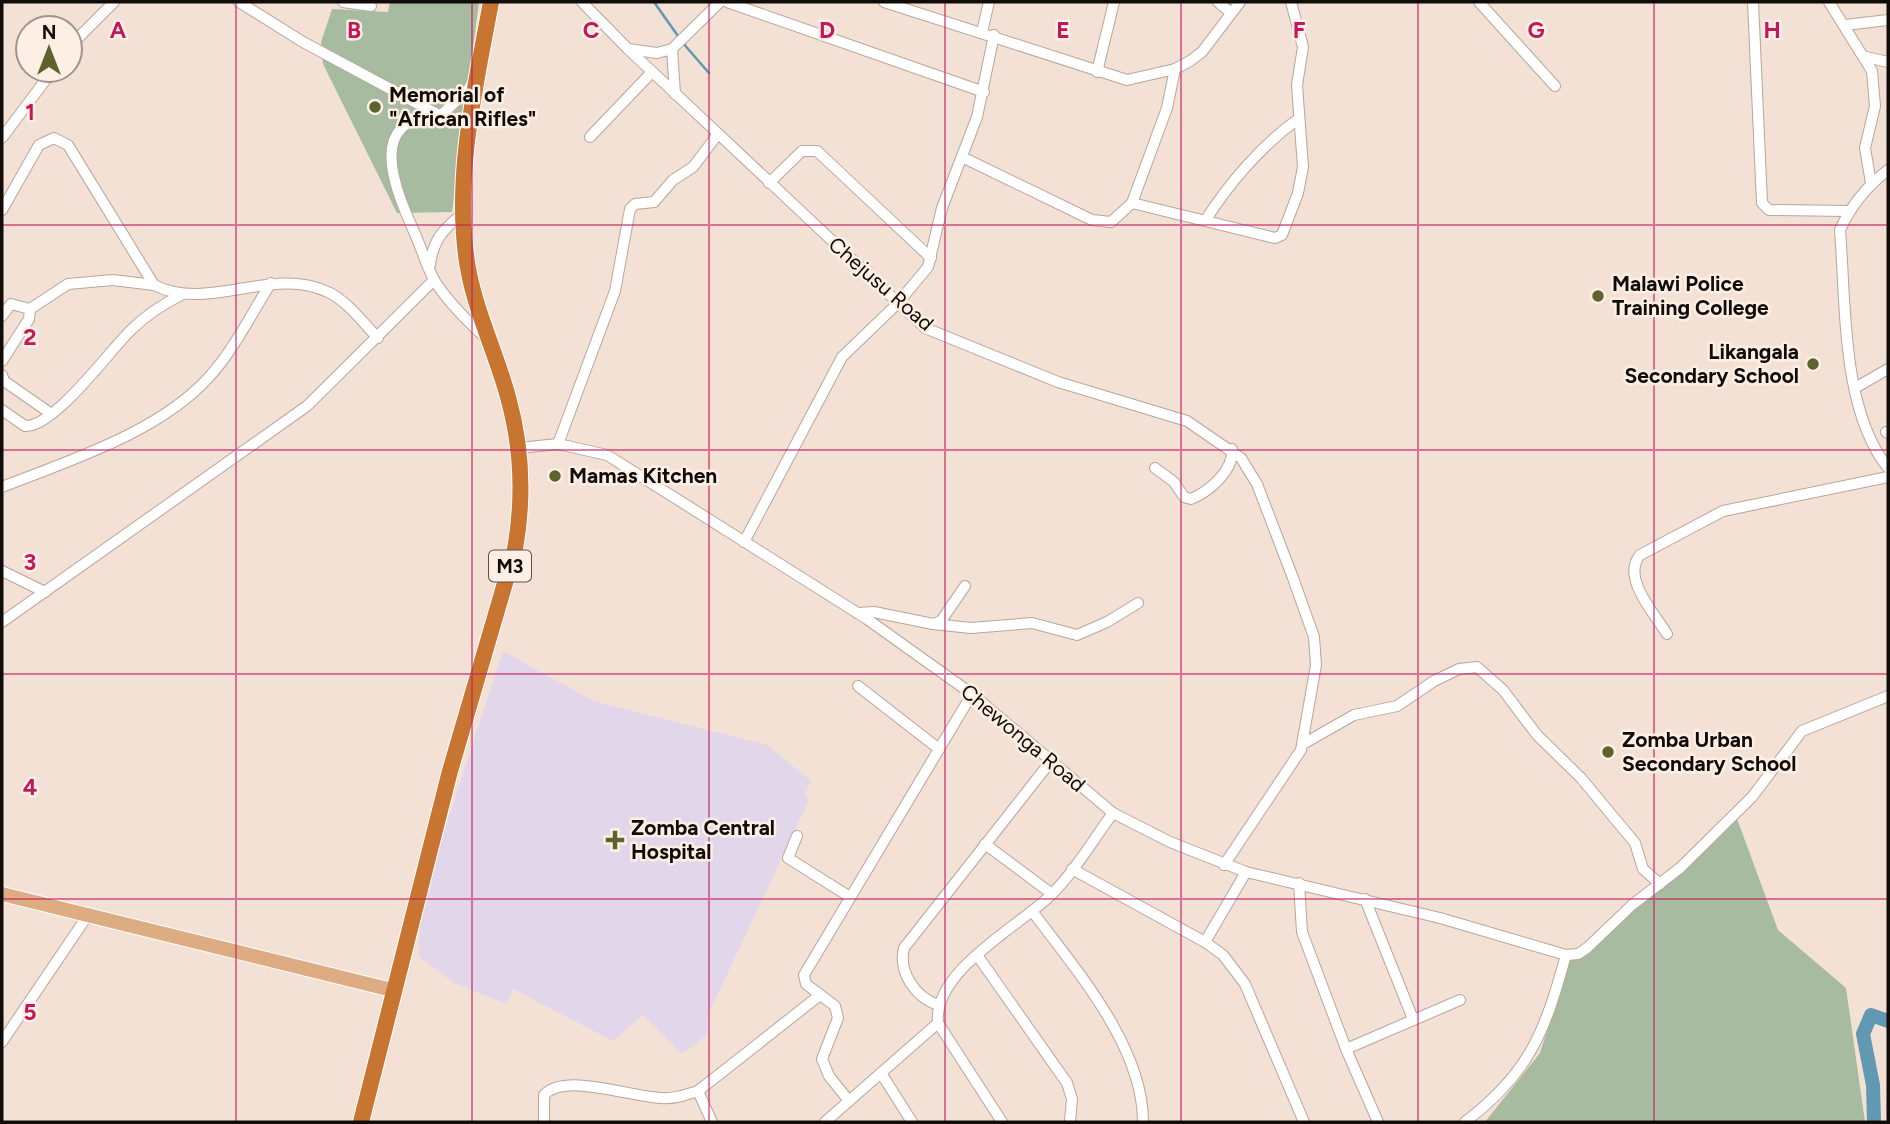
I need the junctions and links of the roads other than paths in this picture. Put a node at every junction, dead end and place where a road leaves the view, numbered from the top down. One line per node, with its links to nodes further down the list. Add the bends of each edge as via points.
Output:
1 (114, 2): 23 (street)
2 (239, 2): 38 (street)
3 (342, 2): 18 (street)
4 (491, 2): 31 (highway, M3)
5 (582, 2): 26 (street, Chejusu Road)
6 (720, 2): 27 (street)
7 (727, 2): 36 (street)
8 (884, 2): 20 (street)
9 (933, 2): 20 (street)
10 (989, 2): 24 (street)
11 (1114, 2): 33 (street)
12 (1218, 2): 19 (street)
13 (1240, 2): 19 (street)
14 (1292, 2): 39 (street, via 1303,47)
15 (1479, 2): 35 (street)
16 (1753, 2): 49 (street, via 1762,203 1769,210)
17 (1829, 2): 22 (street)
18 (371, 6)
19 (1231, 13): 30 (street, via 1202,52)
20 (930, 15): 24 (street)
21 (1888, 20): 22 (street)
22 (1846, 25): 28 (street)
23 (84, 32)
24 (982, 32): 25 (street)
25 (994, 35): 33 (street); 36 (street)
26 (628, 49): 27 (street, via 657,53); 32 (street, Chejusu Road)
27 (672, 49): 37 (street)
28 (1866, 57): 29 (street); 46 (street, via 1875,98 1865,148)
29 (1888, 62)
30 (1175, 69): 33 (street, via 1127,80); 47 (street, via 1167,108)
31 (479, 71): 38 (street, via 468,90); 50 (highway, M3)
32 (652, 72): 37 (street, Chejusu Road); 41 (street)
33 (1097, 72)
34 (42, 84): 42 (street)
35 (1555, 86)
36 (984, 92): 43 (street)
37 (675, 94): 40 (street, Chejusu Road)
38 (440, 116): 53 (street, via 418,116 402,125 394,140 393,183)
39 (1298, 118): 51 (street, via 1276,135); 51 (street, via 1302,176 1281,237)
40 (718, 134): 45 (street, Chejusu Road); 69 (street, via 693,167 673,180 654,202 632,205 615,291)
41 (590, 137)
42 (2, 138)
43 (962, 157): 47 (street, via 1092,220 1111,222); 52 (street, via 942,208)
44 (1888, 170): 46 (street)
45 (769, 183): 52 (street, via 802,151 817,151); 58 (street, Chejusu Road)
46 (1871, 183): 49 (street)
47 (1132, 203): 51 (street)
48 (2, 210): 56 (street, via 38,145 54,138 62,140)
49 (1848, 211): 66 (street, via 1840,230)
50 (463, 213): 53 (street, via 433,244); 62 (highway, M3, via 470,279)
51 (1205, 221)
52 (931, 258): 58 (street, via 924,274)
53 (430, 267): 54 (street)
54 (434, 280): 61 (street); 62 (street, via 459,314)
55 (271, 283): 57 (street); 61 (street, via 327,292); 75 (street, via 222,360 192,394 96,452)
56 (154, 285): 57 (street); 59 (street, via 113,280 68,284)
57 (183, 293): 68 (street, via 156,308 129,332 83,386)
58 (897, 304): 71 (street, Chejusu Road, via 932,332 1058,382 1167,412); 76 (street, via 836,366)
59 (30, 309): 60 (street, via 11,304); 63 (street, via 29,319)
60 (2, 316)
61 (378, 338): 79 (street, via 307,406)
62 (488, 339): 70 (highway, M3, via 509,397)
63 (2, 361)
64 (1888, 369): 66 (street)
65 (2, 375): 68 (street)
66 (1855, 388): 73 (street, via 1866,429)
67 (3, 412): 68 (street, via 29,427)
68 (50, 413)
69 (558, 444): 70 (street, Chewonga Road); 76 (street, Chewonga Road, via 607,455)
70 (519, 448): 110 (highway, M3, via 521,495 515,550)
71 (1232, 449): 72 (street, via 1230,466 1191,499); 90 (street, Chejusu Road, via 1257,484 1316,647)
72 (1155, 468)
73 (1888, 468)
74 (1888, 477): 85 (street, via 1723,511 1640,555 1634,580)
75 (2, 487)
76 (744, 542): 81 (street, Chewonga Road)
77 (2, 571): 79 (street)
78 (965, 586): 84 (street, via 941,621)
79 (45, 592): 83 (street)
80 (1138, 603): 84 (street, via 1077,635 1032,623 971,628)
81 (857, 613): 82 (street); 86 (street, Chewonga Road)
82 (908, 620): 84 (street); 86 (street)
83 (2, 622)
84 (933, 624)
85 (1667, 634)
86 (893, 638): 88 (street, Chewonga Road)
87 (858, 686): 91 (street)
88 (972, 694): 91 (street); 92 (street, Chewonga Road)
89 (1888, 696): 100 (street, via 1802,731 1752,797)
90 (1303, 744): 96 (street); 100 (street, via 1354,715 1397,706 1448,674 1477,667 1581,778 1635,844 1643,869)
91 (939, 749): 103 (street)
92 (1051, 761): 93 (street, Chewonga Road); 95 (street)
93 (1113, 813): 96 (street, Chewonga Road); 97 (street)
94 (797, 836): 103 (street, via 788,858)
95 (985, 844): 102 (street); 113 (street, via 904,948 902,964 913,987 920,996)
96 (1224, 865): 98 (street, Chewonga Road)
97 (1072, 869): 102 (street); 107 (street)
98 (1246, 872): 99 (street, Chewonga Road); 107 (street)
99 (1299, 883): 104 (street, Chewonga Road); 117 (street, via 1302,932)
100 (1660, 884): 109 (street, via 1587,948)
101 (2, 894): 106 (main road)
102 (1052, 894): 105 (street)
103 (850, 897): 111 (street, via 804,975 805,983)
104 (1365, 899): 109 (street, Chewonga Road); 114 (street)
105 (1032, 911): 108 (street); 128 (street, via 1128,1053 1137,1074)
106 (88, 915): 110 (main road); 116 (street)
107 (1205, 942): 129 (street, via 1223,955 1245,984)
108 (977, 955): 113 (street, via 949,983); 127 (street, via 1068,1083)
109 (1566, 955): 131 (street, via 1547,1018 1527,1062 1498,1096)
110 (392, 990): 121 (highway, M3)
111 (820, 995): 119 (street); 120 (street, via 835,1006 838,1018 822,1059 824,1067)
112 (1460, 1000): 114 (street)
113 (938, 1004): 115 (street)
114 (1413, 1020): 117 (street)
115 (938, 1023): 118 (street); 126 (street)
116 (2, 1042)
117 (1346, 1049): 130 (street)
118 (881, 1073): 120 (street); 125 (street)
119 (698, 1091): 122 (street, via 659,1098 560,1084 544,1095); 123 (street)
120 (849, 1101): 124 (street)
121 (361, 1122)
122 (544, 1122)
123 (712, 1122)
124 (825, 1122)
125 (912, 1122)
126 (1002, 1122)
127 (1070, 1122)
128 (1143, 1122)
129 (1304, 1122)
130 (1378, 1122)
131 (1465, 1122)

